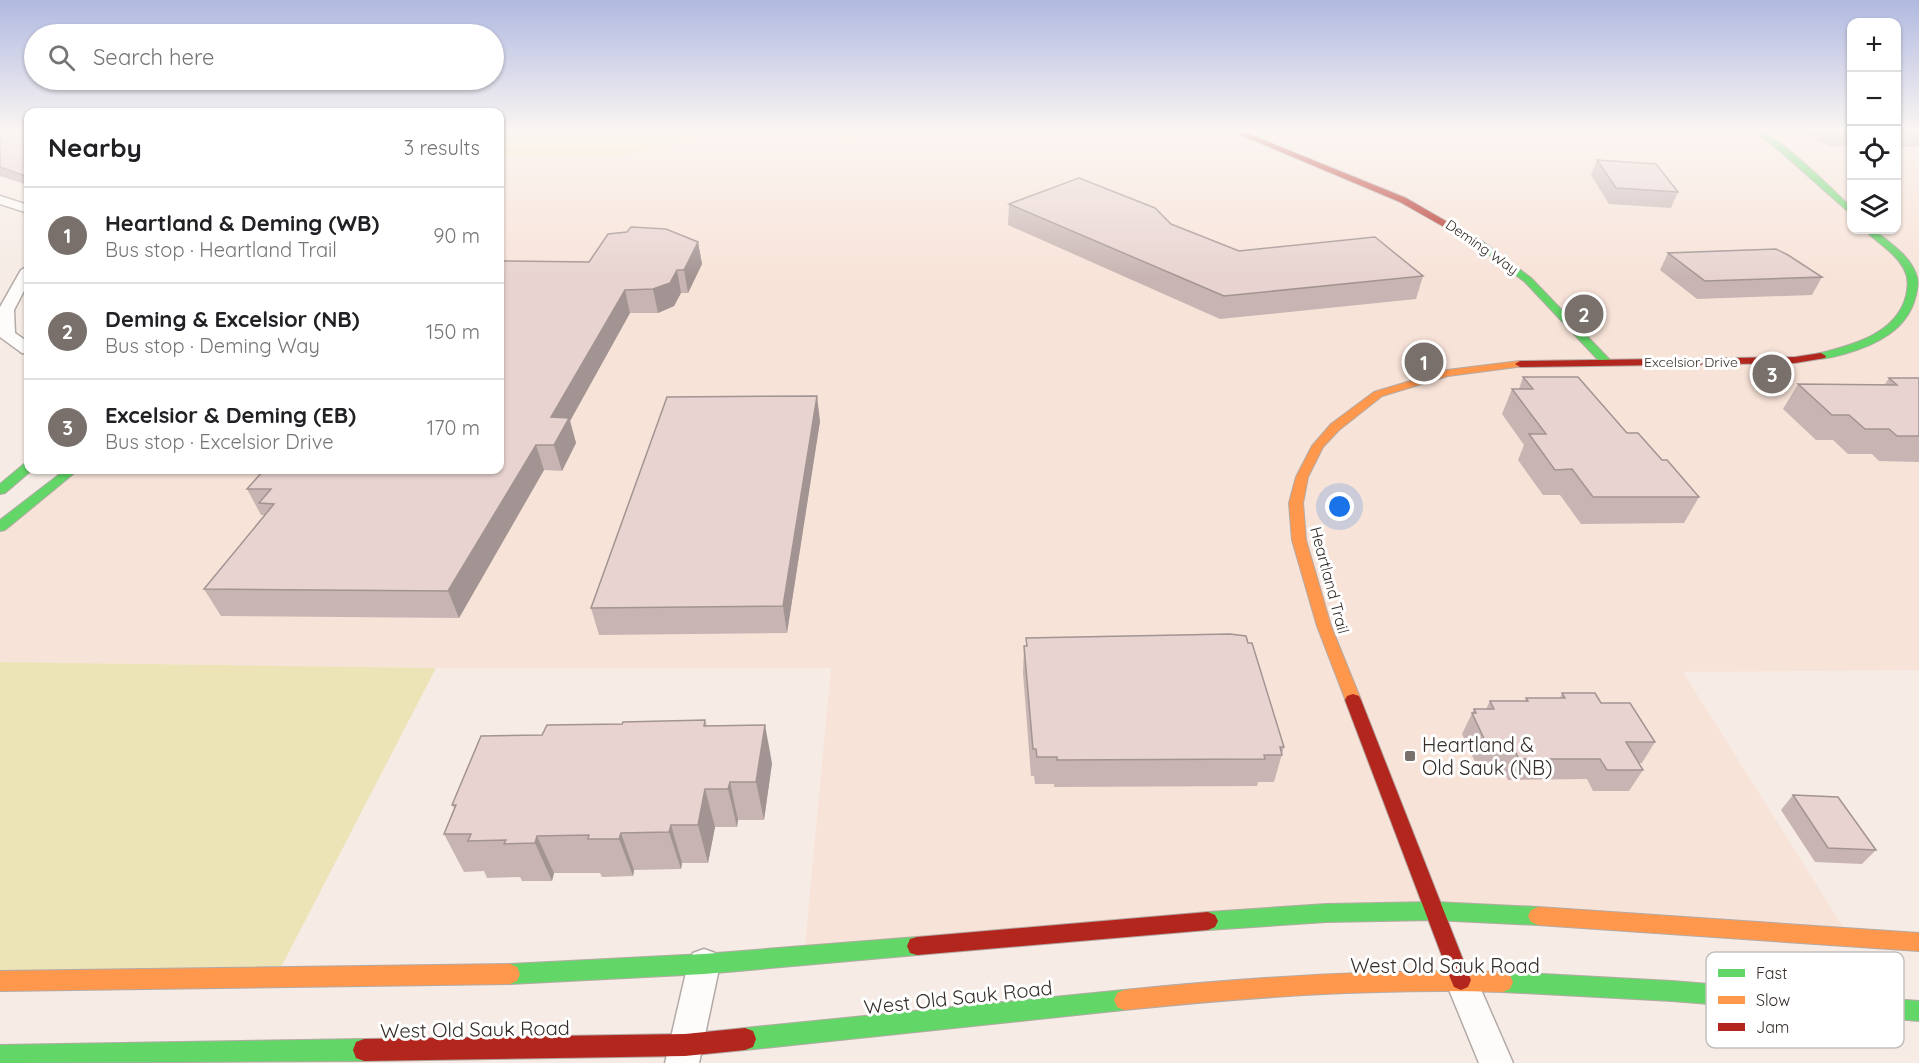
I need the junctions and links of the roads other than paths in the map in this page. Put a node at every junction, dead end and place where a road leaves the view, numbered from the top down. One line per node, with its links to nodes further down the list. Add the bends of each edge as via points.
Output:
1 (1354, 179): 12 (street, Deming Way, via 1451,224 1520,273)
2 (1814, 179): 5 (street)
3 (0, 200): 4 (street)
4 (24, 208)
5 (1847, 209)
6 (1873, 234): 12 (street, Excelsior Drive, via 1904,264 1917,291 1916,306 1889,337 1851,351 1795,360)
7 (24, 277): 8 (street)
8 (17, 288): 9 (street); 10 (street, via 6,310 7,335)
9 (0, 290)
10 (23, 346): 11 (street)
11 (0, 349)
12 (1606, 363): 17 (street, Heartland Trail, via 1486,366 1447,373 1378,394 1335,427 1318,446 1302,477 1296,503 1299,540 1324,626)
13 (24, 470): 15 (street)
14 (67, 474): 16 (street)
15 (0, 490)
16 (0, 527)
17 (1434, 911): 18 (street); 19 (street, via 1196,922); 20 (street, Heartland Trail)
18 (1919, 942)
19 (704, 964): 21 (street, via 520,974); 25 (street)
20 (1461, 980): 22 (street, West Old Sauk Road); 25 (street, West Old Sauk Road, via 1193,993); 27 (street)
21 (0, 981)
22 (1706, 995)
23 (1904, 1010): 24 (street, West Old Sauk Road)
24 (1919, 1011)
25 (684, 1054): 26 (street, West Old Sauk Road)
26 (0, 1056)
27 (1496, 1063)

